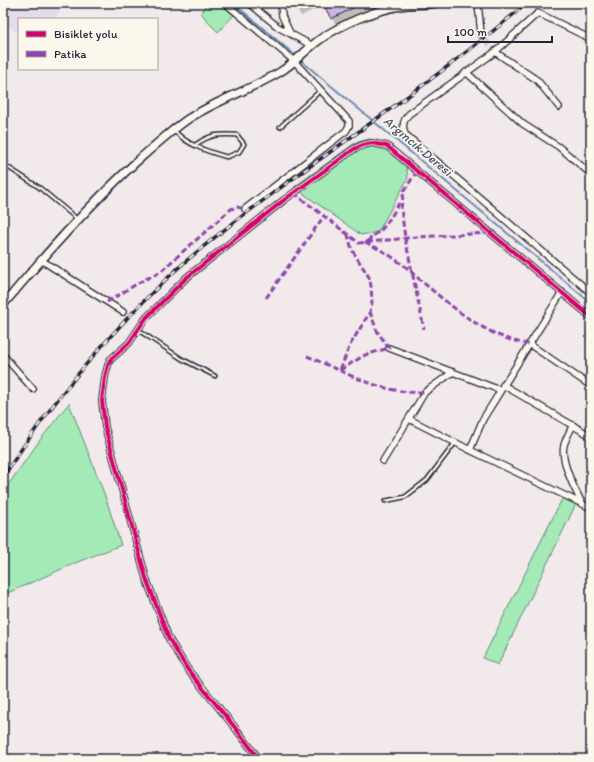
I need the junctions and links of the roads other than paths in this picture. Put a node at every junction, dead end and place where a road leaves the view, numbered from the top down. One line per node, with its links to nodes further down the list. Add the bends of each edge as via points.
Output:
1 (225, 3): 11 (street)
2 (249, 3): 6 (street)
3 (281, 3): 6 (street, via 282,16)
4 (436, 3): 9 (street, via 400,6 378,12 340,28)
5 (478, 3): 7 (street)
6 (290, 34): 9 (street)
7 (481, 34)
8 (591, 39): 10 (street, via 538,13)
9 (311, 45): 11 (street)
10 (495, 52): 12 (street); 14 (street, via 536,80)
11 (294, 60): 13 (street); 16 (street, via 273,76 211,104)
12 (466, 72): 19 (street, via 523,124 559,147); 24 (street, via 407,117 403,125 405,134)
13 (321, 90): 15 (lane); 20 (street, via 349,121 346,131)
14 (559, 107)
15 (280, 127)
16 (174, 130): 17 (lane, via 180,137); 21 (street)
17 (195, 145): 17 (lane, via 228,157 239,152 244,144 237,135 221,134 206,137)
18 (3, 164): 21 (lane, via 40,188)
19 (591, 174)
20 (245, 209)
21 (77, 219): 22 (street)
22 (41, 260): 25 (street); 26 (street)
23 (562, 292): 27 (street); 28 (street, via 387,146 372,143 354,149 186,278 146,318); 29 (street)
24 (591, 293)
25 (3, 305)
26 (123, 312)
27 (591, 317)
28 (138, 330): 33 (lane, via 182,359); 46 (street, via 110,360 102,410 146,578 164,628 181,660)
29 (529, 344): 34 (street); 35 (street)
30 (389, 348): 32 (street)
31 (3, 355): 36 (street)
32 (453, 372): 35 (street); 37 (street, via 425,392)
33 (215, 376)
34 (591, 386)
35 (502, 387): 38 (street); 41 (street, via 483,419)
36 (33, 389)
37 (409, 419): 40 (street); 42 (street)
38 (573, 425): 39 (street); 44 (street, via 563,446 564,454 570,477)
39 (591, 436)
40 (455, 442): 41 (street); 43 (lane, via 427,480 405,497)
41 (470, 450): 44 (street)
42 (383, 461)
43 (385, 501)
44 (583, 504): 45 (street)
45 (591, 508)
46 (259, 759)

